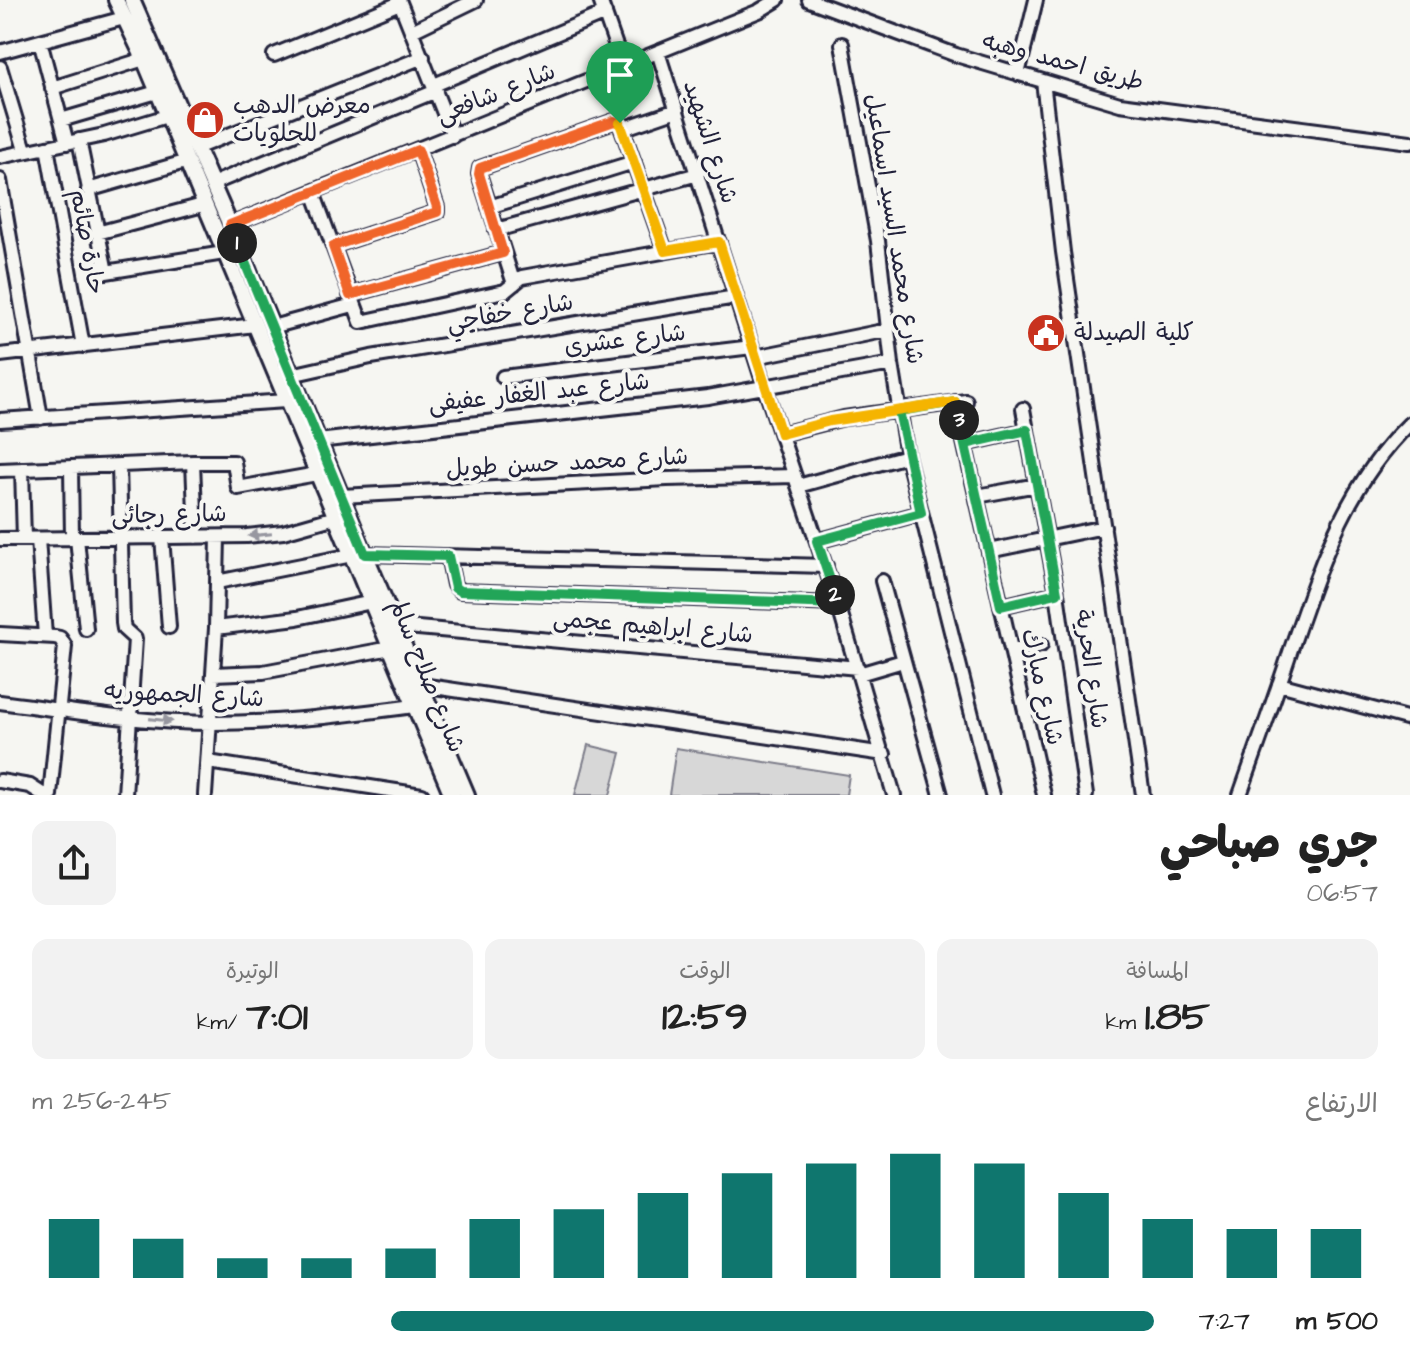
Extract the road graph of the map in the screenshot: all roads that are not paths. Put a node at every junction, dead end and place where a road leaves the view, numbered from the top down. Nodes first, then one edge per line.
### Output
1 (116, 0) edge
2 (132, 0) edge
3 (476, 0) edge
4 (777, 0) edge
5 (809, 0) edge
6 (1036, 0) edge
7 (400, 1) edge
8 (603, 6) edge
9 (124, 18) junction
10 (412, 31) junction
11 (40, 41) junction
12 (842, 44) dead end
13 (0, 52) edge
14 (658, 52) junction
15 (274, 55) dead end
16 (423, 57) junction
17 (144, 59) junction
18 (623, 66) junction
19 (0, 67) edge
20 (1018, 74) junction
21 (1043, 81) junction
22 (52, 88) junction
23 (435, 88) junction
24 (157, 92) junction
25 (677, 110) junction
26 (167, 116) junction
27 (61, 120) junction
28 (622, 129) junction
29 (453, 136) junction
30 (73, 142) junction
31 (1410, 142) edge
32 (47, 147) junction
33 (196, 148) junction
34 (25, 150) junction
35 (418, 150) junction
36 (0, 157) edge
37 (185, 162) junction
38 (634, 162) junction
39 (698, 174) junction
40 (0, 180) edge
41 (212, 184) junction
42 (88, 190) junction
43 (644, 190) junction
44 (313, 192) junction
45 (203, 205) junction
46 (489, 207) junction
47 (230, 225) junction
48 (496, 230) junction
49 (97, 233) junction
50 (719, 242) junction
51 (333, 246) junction
52 (665, 251) junction
53 (224, 253) junction
54 (503, 253) junction
55 (514, 284) junction
56 (736, 297) junction
57 (352, 300) junction
58 (255, 325) junction
59 (272, 327) junction
60 (888, 330) junction
61 (83, 346) junction
62 (30, 352) junction
63 (754, 352) junction
64 (0, 355) edge
65 (892, 364) junction
66 (291, 375) junction
67 (503, 377) dead end
68 (765, 388) junction
69 (286, 401) junction
70 (1023, 409) dead end
71 (899, 411) junction
72 (41, 418) junction
73 (0, 420) edge
74 (1410, 423) edge
75 (1027, 430) junction
76 (781, 434) junction
77 (318, 441) junction
78 (965, 444) junction
79 (907, 456) junction
80 (193, 462) junction
81 (119, 465) junction
82 (71, 467) junction
83 (22, 469) junction
84 (0, 470) edge
85 (317, 474) junction
86 (797, 481) junction
87 (1037, 485) junction
88 (341, 496) junction
89 (977, 496) junction
90 (921, 513) junction
91 (336, 517) junction
92 (1104, 527) junction
93 (162, 537) junction
94 (196, 537) junction
95 (218, 537) junction
96 (74, 538) junction
97 (121, 538) junction
98 (1047, 538) junction
99 (0, 539) edge
100 (24, 539) junction
101 (38, 539) junction
102 (817, 541) junction
103 (989, 551) junction
104 (358, 554) junction
105 (448, 556) junction
106 (826, 566) junction
107 (882, 581) dead end
108 (217, 582) junction
109 (1057, 593) junction
110 (372, 602) junction
111 (838, 604) junction
112 (1001, 606) junction
113 (396, 626) junction
114 (169, 627) dead end
115 (216, 628) junction
116 (86, 629) dead end
117 (0, 634) edge
118 (45, 636) junction
119 (1041, 645) dead end
120 (391, 648) junction
121 (1012, 651) junction
122 (903, 661) junction
123 (858, 671) junction
124 (213, 674) junction
125 (1279, 684) junction
126 (421, 685) junction
127 (0, 702) edge
128 (414, 706) junction
129 (59, 709) junction
130 (131, 716) junction
131 (1410, 719) edge
132 (210, 723) junction
133 (884, 754) junction
134 (208, 762) junction
135 (0, 781) edge
136 (465, 793) edge
137 (1040, 794) edge
138 (47, 795) edge
139 (125, 795) edge
140 (205, 795) edge
141 (422, 795) edge
142 (894, 795) edge
143 (941, 795) edge
144 (992, 795) edge
145 (1086, 795) edge
146 (1143, 795) edge
147 (1240, 795) edge

1 - 9 main road, شارع صلاح سالم
2 - 33 main road, شارع صلاح سالم
3 - 10 street
4 - 14 street, شارع شافعى
5 - 20 street, طريق احمد وهبه
6 - 20 street
7 - 10 street
7 - 15 street
8 - 18 street
8 - 23 street
9 - 11 street
9 - 17 main road, شارع صلاح سالم
10 - 16 street
11 - 13 street
11 - 22 street
12 - 60 street, شارع محمد السيد اسماعيل
14 - 18 street, شارع شافعى
14 - 25 street, شارع الشهيد
16 - 23 street
16 - 33 street
17 - 22 street
17 - 24 main road, شارع صلاح سالم
18 - 29 street, شارع شافعى
19 - 34 street
20 - 21 street, طريق احمد وهبه
21 - 31 street, طريق احمد وهبه
21 - 92 street
22 - 27 street
23 - 29 street
23 - 41 street
24 - 26 main road, شارع صلاح سالم
24 - 27 street
25 - 28 street
25 - 39 street, شارع الشهيد
26 - 30 street
26 - 37 main road, شارع صلاح سالم
27 - 30 street
28 - 38 street
28 - 46 street
29 - 35 street, شارع شافعى
30 - 32 street
30 - 42 street
32 - 34 street
32 - 61 street, حارة صائم
33 - 41 main road, شارع صلاح سالم
34 - 36 street
35 - 44 street, شارع شافعى
35 - 51 street
37 - 42 street
37 - 45 main road, شارع صلاح سالم
38 - 43 street
38 - 46 street
39 - 43 street
39 - 50 street, شارع الشهيد
40 - 62 street
41 - 47 main road, شارع صلاح سالم
42 - 49 street
43 - 48 street
43 - 52 street
44 - 47 street, شارع شافعى
44 - 51 street
45 - 49 street
45 - 53 main road, شارع صلاح سالم
46 - 48 street
47 - 59 main road, شارع صلاح سالم
48 - 54 street
49 - 53 street
50 - 52 street
50 - 56 street, شارع الشهيد
51 - 57 street
52 - 55 street
53 - 58 main road, شارع صلاح سالم
54 - 55 street
54 - 57 street
55 - 57 street
56 - 63 street, شارع الشهيد
56 - 66 street, شارع خفاجي
57 - 59 street
58 - 61 street
58 - 69 main road, شارع صلاح سالم
59 - 66 main road, شارع صلاح سالم
60 - 63 street, شارع عشرى
60 - 65 street, شارع محمد السيد اسماعيل
61 - 62 street
62 - 64 street
62 - 72 street
63 - 67 street, شارع عشرى
63 - 68 street, شارع الشهيد
65 - 68 street, شارع عبد الغفار عفيفى
65 - 71 street, شارع محمد السيد اسماعيل
66 - 77 main road, شارع صلاح سالم
68 - 76 street, شارع الشهيد
68 - 77 street, شارع عبد الغفار عفيفى
69 - 72 street
69 - 85 main road, شارع صلاح سالم
70 - 75 street, شارع الحرية
71 - 76 street
71 - 78 street, شارع مبارك
71 - 79 street, شارع محمد السيد اسماعيل
72 - 73 street
74 - 125 street
75 - 78 street
75 - 87 street, شارع الحرية
76 - 86 street, شارع الشهيد
77 - 88 main road, شارع صلاح سالم
78 - 89 street, شارع مبارك
79 - 86 street, شارع محمد حسن طويل
79 - 90 street, شارع محمد السيد اسماعيل
80 - 81 street
80 - 85 street
80 - 94 street
81 - 82 street
81 - 97 street
82 - 83 street
82 - 96 street
83 - 84 street
83 - 100 street
85 - 91 main road, شارع صلاح سالم
86 - 88 street, شارع محمد حسن طويل
86 - 102 street, شارع الشهيد
87 - 89 street
87 - 98 street, شارع الحرية
88 - 104 main road, شارع صلاح سالم
89 - 103 street, شارع مبارك
90 - 102 street
90 - 144 street, شارع محمد السيد اسماعيل
91 -> 95 street, شارع رجائى
91 - 104 main road, شارع صلاح سالم
92 - 98 street
92 - 146 street
93 - 94 street, شارع رجائى
93 - 97 street, شارع رجائى
93 - 114 street
94 - 95 street, شارع رجائى
95 - 108 street
96 - 97 street, شارع رجائى
96 - 101 street, شارع رجائى
96 - 116 street
97 - 130 street
98 - 103 street
98 - 109 street, شارع الحرية
99 - 100 street, شارع رجائى
100 - 101 street, شارع رجائى
101 - 118 street
102 - 106 street, شارع الشهيد
103 - 112 street, شارع مبارك
104 - 105 street
104 - 108 street
104 - 110 main road, شارع صلاح سالم
104 - 113 main road, شارع صلاح سالم
105 - 106 street
105 - 111 street
106 - 111 street, شارع الشهيد
107 - 122 street
108 - 115 street
109 - 112 street
109 - 145 street, شارع الحرية
110 - 115 street
110 - 120 main road, شارع صلاح سالم
111 - 123 street, شارع الشهيد
112 - 121 street, شارع مبارك
113 - 123 street, شارع ابراهيم عجمى
113 - 126 main road, شارع صلاح سالم
115 - 124 street
117 - 118 street
118 - 129 street
119 - 121 street
120 - 124 street
120 - 128 main road, شارع صلاح سالم
121 - 137 street, شارع مبارك
122 - 123 street
122 - 143 street
123 - 133 street, شارع الشهيد
124 - 132 street
125 - 131 street
125 - 147 street
126 - 133 street
126 - 136 main road, شارع صلاح سالم
127 - 129 street, شارع الجمهوريه
128 - 132 street, شارع الجمهوريه
128 - 136 main road, شارع صلاح سالم
129 - 130 street, شارع الجمهوريه
129 - 138 street
130 -> 132 street, شارع الجمهوريه
130 - 139 street
132 - 134 street
133 - 142 street, شارع الشهيد
134 - 140 street
134 - 141 street
135 - 138 street

